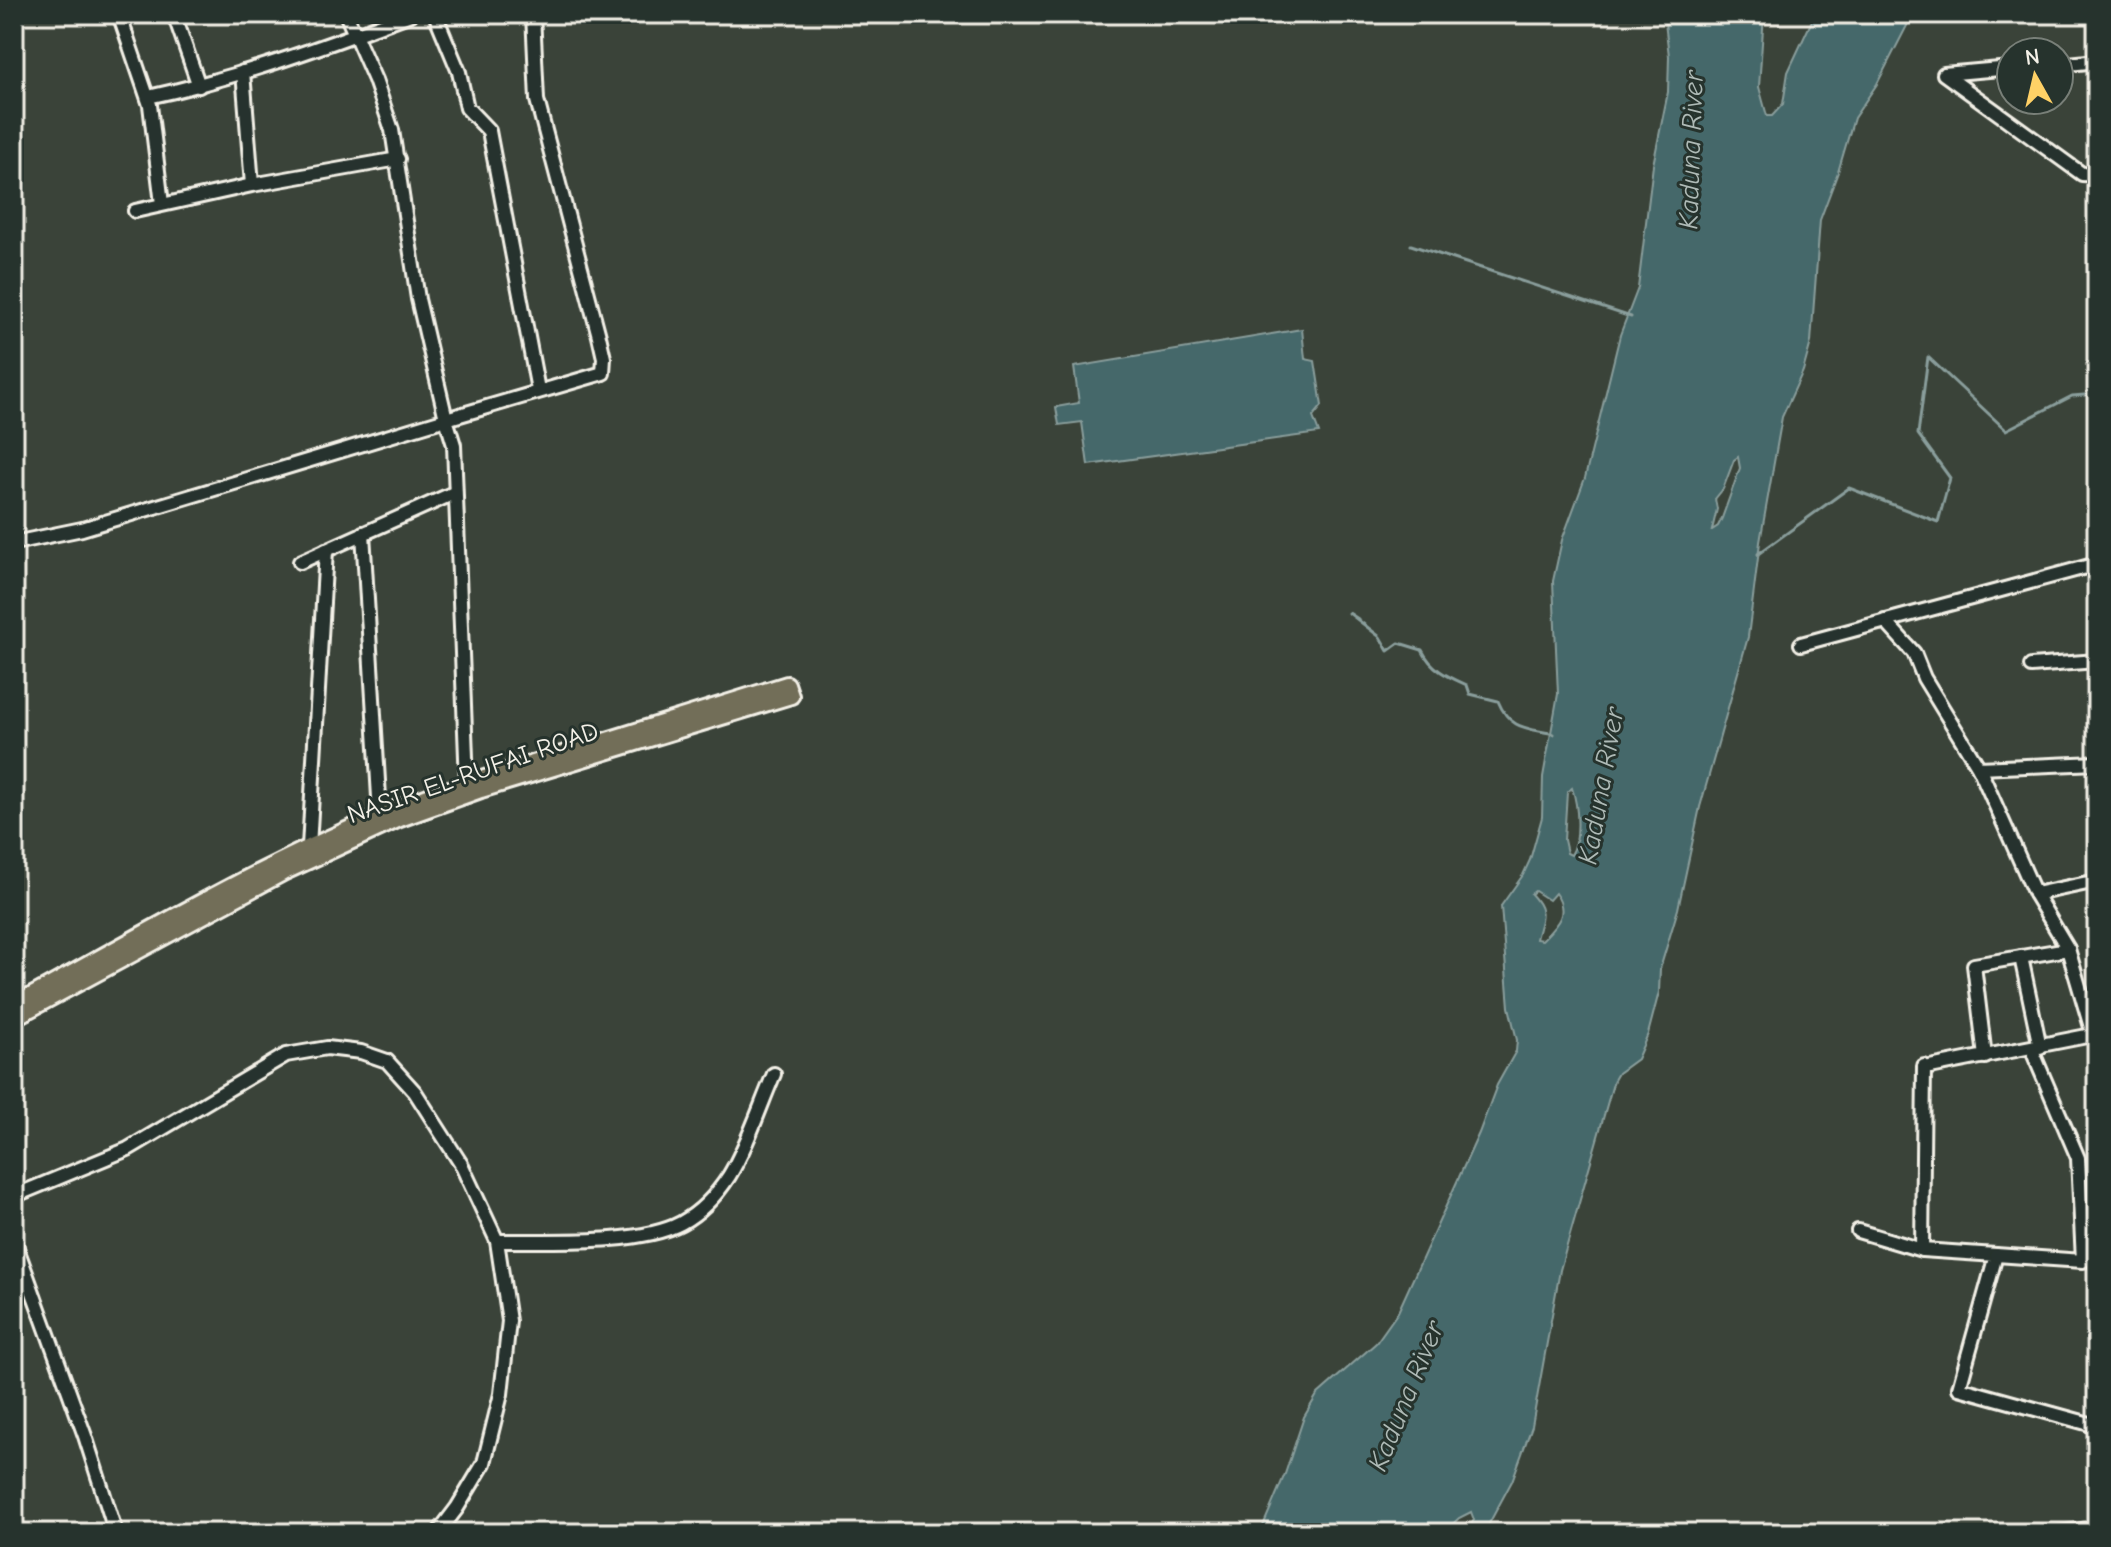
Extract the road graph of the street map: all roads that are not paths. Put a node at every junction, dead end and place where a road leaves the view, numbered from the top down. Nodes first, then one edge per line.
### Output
1 (119, 14) edge
2 (174, 14) edge
3 (346, 14) edge
4 (411, 14) edge
5 (435, 14) edge
6 (533, 14) edge
7 (356, 35) junction
8 (2097, 61) edge
9 (2075, 63) edge
10 (1995, 69) edge
11 (243, 72) junction
12 (199, 86) junction
13 (148, 97) junction
14 (1995, 111) edge
15 (2002, 116) edge
16 (398, 159) junction
17 (2097, 175) edge
18 (252, 185) junction
19 (162, 204) junction
20 (135, 211) dead end
21 (538, 390) junction
22 (446, 419) junction
23 (454, 493) junction
24 (363, 533) junction
25 (14, 543) edge
26 (326, 550) junction
27 (300, 562) dead end
28 (2097, 564) edge
29 (1885, 621) junction
30 (1801, 644) dead end
31 (2097, 661) edge
32 (2031, 666) dead end
33 (791, 696) dead end
34 (623, 741) junction
35 (2097, 763) edge
36 (1979, 768) junction
37 (467, 783) junction
38 (380, 814) junction
39 (309, 847) junction
40 (2097, 881) edge
41 (2035, 894) junction
42 (170, 927) junction
43 (2068, 949) junction
44 (2021, 957) junction
45 (14, 1005) edge
46 (14, 1018) edge
47 (2095, 1034) edge
48 (2037, 1051) junction
49 (1985, 1057) junction
50 (774, 1074) dead end
51 (14, 1196) edge
52 (1858, 1231) dead end
53 (2097, 1232) edge
54 (2082, 1235) junction
55 (14, 1240) edge
56 (497, 1241) junction
57 (1922, 1250) junction
58 (1996, 1255) junction
59 (2097, 1426) edge
60 (2097, 1528) edge
61 (116, 1533) edge
62 (438, 1533) edge
63 (2059, 1533) edge

1 - 13 street
2 - 12 street
3 - 7 street
4 - 7 street
5 - 21 street
6 - 21 street
7 - 11 street
7 - 16 street
8 - 9 street
10 - 14 street
11 - 12 street
11 - 18 street
12 - 13 street
13 - 19 street
15 - 17 street
16 - 18 street
16 - 22 street
18 - 19 street
19 - 20 street
21 - 22 street
22 - 23 street
22 - 25 street
23 - 24 street
23 - 37 street
24 - 26 street
24 - 38 street
26 - 27 street
26 - 39 street
28 - 29 street
29 - 30 street
29 - 36 street
31 - 32 street
33 - 34 main road
34 - 37 main road, NASIR EL-RUFAI ROAD
34 - 42 main road, NASIR EL-RUFAI ROAD
35 - 36 street
36 - 41 street
37 - 38 main road, NASIR EL-RUFAI ROAD
38 - 39 main road, NASIR EL-RUFAI ROAD
39 - 42 main road, NASIR EL-RUFAI ROAD
40 - 41 street
41 - 43 street
42 - 45 main road, NASIR EL-RUFAI ROAD
42 - 46 main road, NASIR EL-RUFAI ROAD
43 - 44 street
43 - 47 street
44 - 48 street
44 - 49 street
47 - 48 street
48 - 49 street
48 - 54 street
49 - 57 street
50 - 56 street
51 - 56 street
52 - 57 street
53 - 54 street
54 - 58 street
55 - 61 street
56 - 62 street
57 - 58 street
58 - 59 street
60 - 63 street

